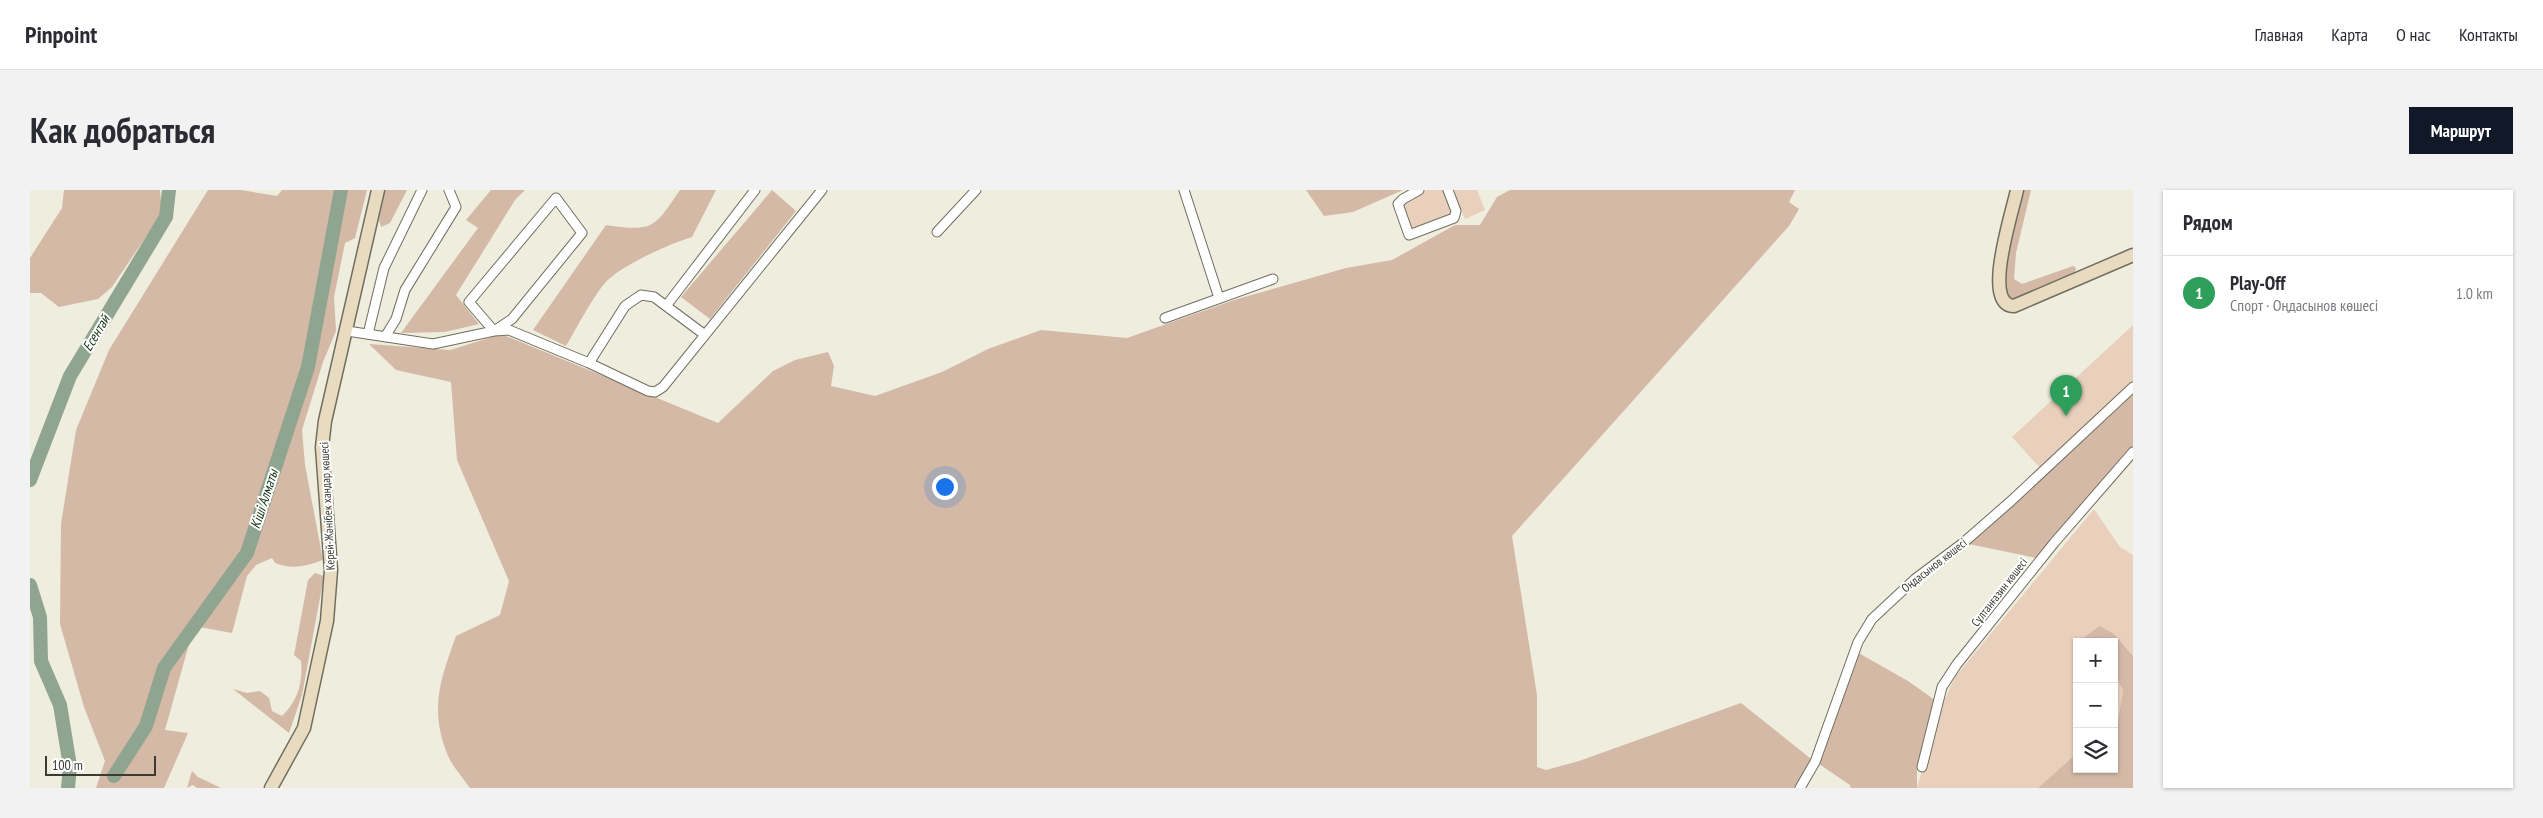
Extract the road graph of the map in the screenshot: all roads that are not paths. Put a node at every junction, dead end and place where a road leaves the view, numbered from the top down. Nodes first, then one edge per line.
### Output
1 (378, 190) edge
2 (422, 190) edge
3 (449, 190) edge
4 (755, 190) edge
5 (822, 190) edge
6 (976, 190) edge
7 (1184, 190) edge
8 (1419, 190) edge
9 (1448, 190) edge
10 (2017, 190) edge
11 (937, 232) dead end
12 (2133, 255) edge
13 (1273, 279) dead end
14 (1218, 298) junction
15 (666, 306) junction
16 (1165, 318) dead end
17 (347, 331) junction
18 (494, 331) junction
19 (368, 334) junction
20 (705, 335) junction
21 (385, 337) junction
22 (589, 362) junction
23 (2133, 387) edge
24 (2133, 452) edge
25 (1922, 767) dead end
26 (271, 788) edge
27 (1800, 788) edge

1 - 17 main road, Керей-Жәнібек хандар көшесі
2 - 19 street
3 - 21 street
4 - 15 street
5 - 20 street
6 - 11 street
7 - 14 street
8 - 9 street
10 - 12 main road
13 - 14 street
14 - 16 street
15 - 20 street
15 - 22 street
17 - 19 street
17 - 26 main road, Керей-Жәнібек хандар көшесі
18 - 18 street
18 - 21 street
18 - 22 street
19 - 21 street
20 - 22 street
23 - 27 street, Оңдасынов көшесі
24 - 25 street, Сұлтанғазин көшесі

